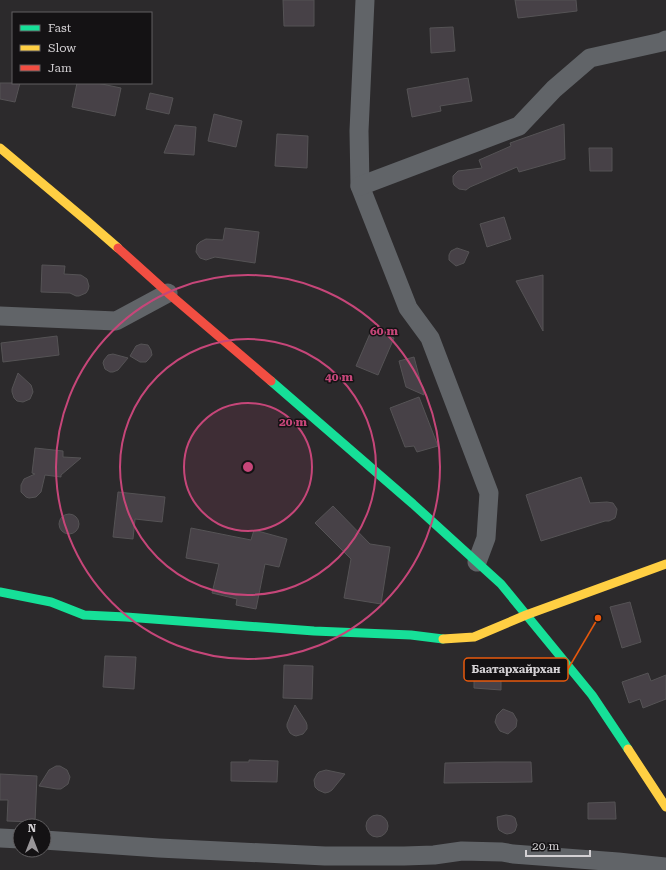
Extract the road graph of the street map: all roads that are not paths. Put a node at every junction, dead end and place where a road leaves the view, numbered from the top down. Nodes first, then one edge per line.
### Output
1 (366, 0) edge
2 (666, 40) edge
3 (0, 148) edge
4 (360, 186) junction
5 (168, 293) junction
6 (0, 316) edge
7 (477, 562) junction
8 (666, 564) edge
9 (0, 592) edge
10 (526, 615) junction
11 (660, 786) edge
12 (666, 808) edge
13 (0, 838) edge
14 (12, 839) edge
15 (52, 841) edge
16 (666, 867) edge

1 - 4 street
2 - 4 street
3 - 5 street
4 - 7 street
5 - 6 street
5 - 7 street
7 - 10 street
8 - 10 street
9 - 10 street
10 - 11 street
11 - 12 street
13 - 14 street
15 - 16 street

